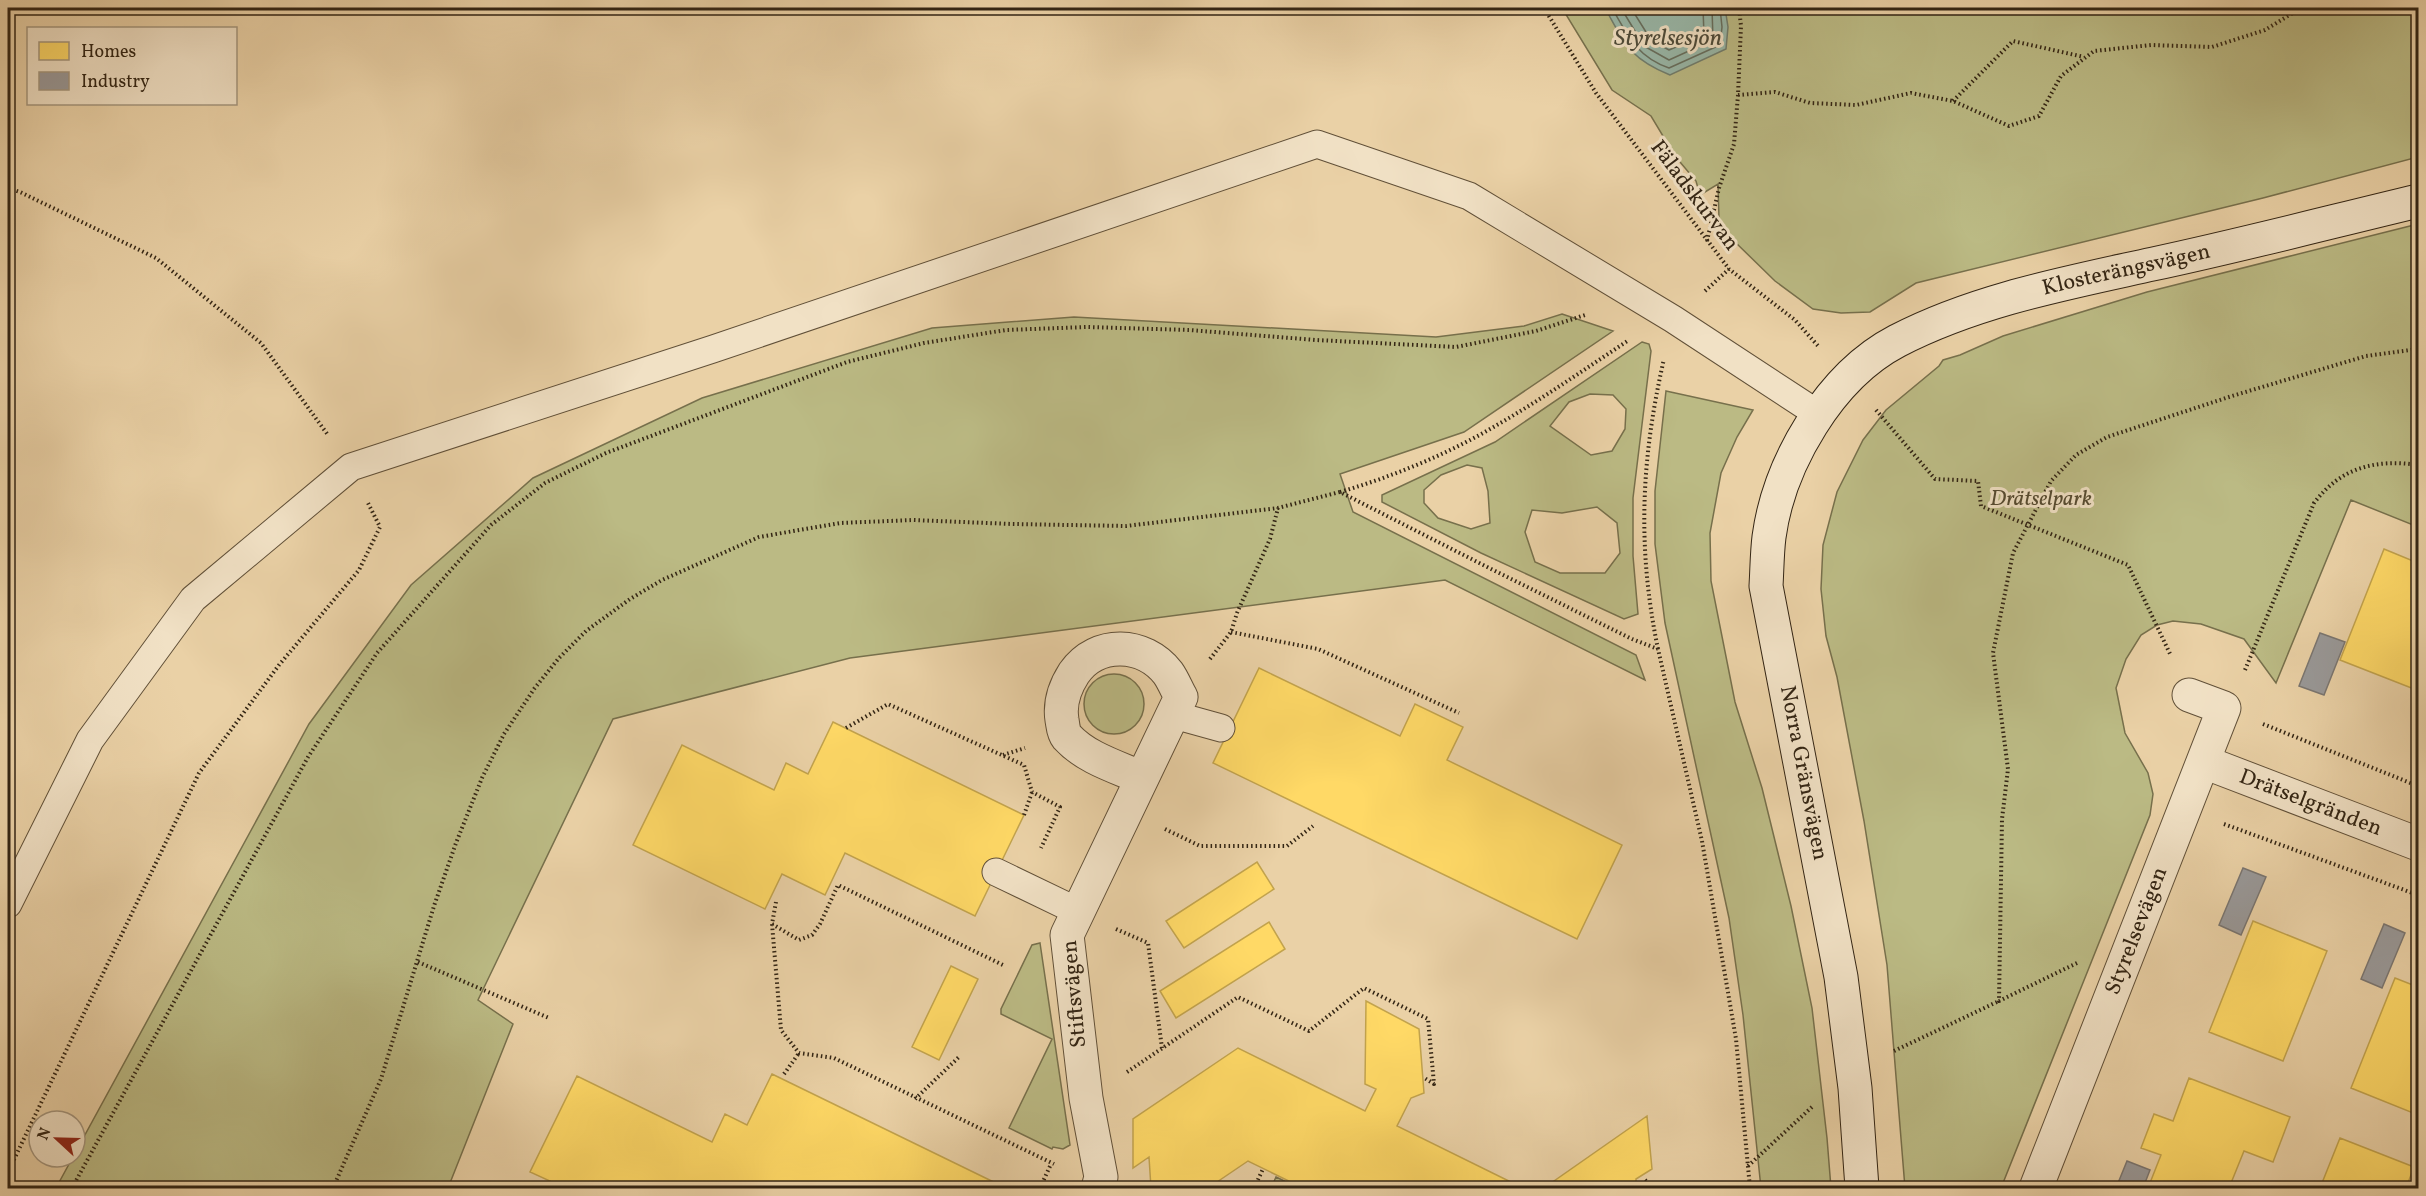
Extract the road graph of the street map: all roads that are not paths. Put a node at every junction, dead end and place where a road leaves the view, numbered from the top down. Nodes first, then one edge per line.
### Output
1 (2418, 201) edge
2 (1849, 378) joint
3 (1818, 414) junction
4 (2189, 695) road end
5 (1178, 706) junction
6 (1221, 728) dead end
7 (2204, 762) junction
8 (1142, 778) junction
9 (2418, 844) edge
10 (996, 872) dead end
11 (8, 904) edge
12 (1077, 911) junction
13 (1100, 1183) edge
14 (1862, 1188) edge
15 (2036, 1188) edge

1 - 2 street, Klosterängsvägen
2 - 3 street, Norra Gränsvägen
3 - 11 lane
3 - 14 street, Norra Gränsvägen
4 - 7 street, Styrelsevägen
5 - 6 lane
5 - 8 street, Stiftsvägen
5 - 8 street
7 - 9 street, Drätselgränden
7 - 15 street, Styrelsevägen
8 - 12 street, Stiftsvägen
10 - 12 lane
12 - 13 street, Stiftsvägen

